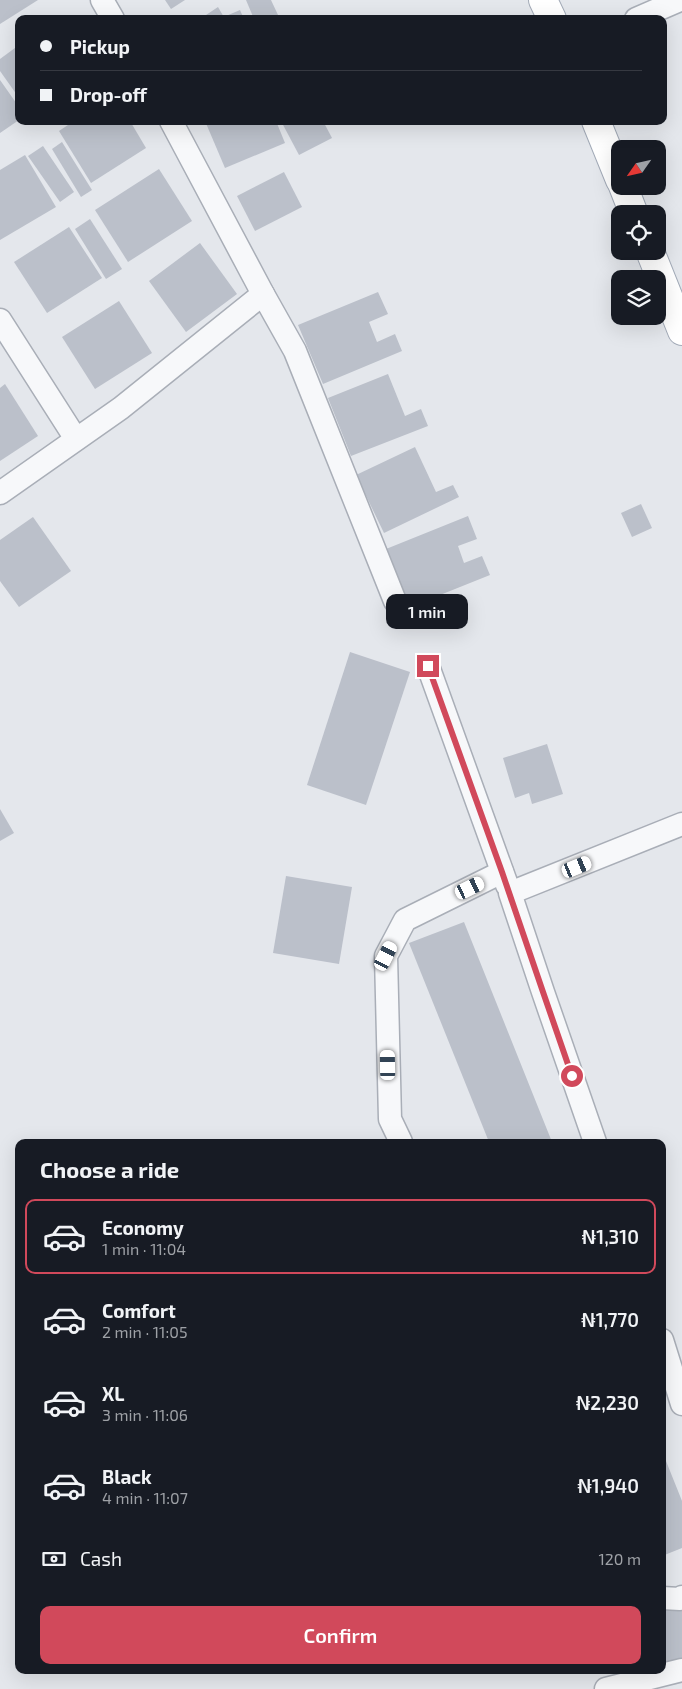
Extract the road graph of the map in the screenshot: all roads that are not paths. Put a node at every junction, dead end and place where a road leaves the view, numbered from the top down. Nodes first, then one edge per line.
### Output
1 (102, 0) edge
2 (543, 0) edge
3 (680, 0) edge
4 (111, 15) edge
5 (550, 15) edge
6 (645, 15) edge
7 (174, 125) edge
8 (598, 125) edge
9 (611, 158) edge
10 (654, 260) edge
11 (263, 294) junction
12 (0, 320) edge
13 (682, 331) edge
14 (76, 439) junction
15 (0, 493) edge
16 (395, 601) dead end
17 (428, 666) dead end
18 (682, 824) edge
19 (502, 872) junction
20 (510, 893) junction
21 (400, 1139) edge
22 (595, 1139) edge
23 (666, 1353) edge
24 (682, 1404) edge
25 (682, 1597) edge
26 (666, 1598) edge
27 (682, 1670) edge
28 (606, 1689) edge

1 - 4 street
2 - 5 main road
3 - 6 street
7 - 11 street
8 - 9 main road
10 - 13 main road
11 - 14 street
11 - 16 street
12 - 14 street
14 - 15 street
17 - 19 street
18 - 20 street
19 - 20 street
19 - 21 street
20 - 22 street
23 - 24 street
25 - 26 street
27 - 28 street

